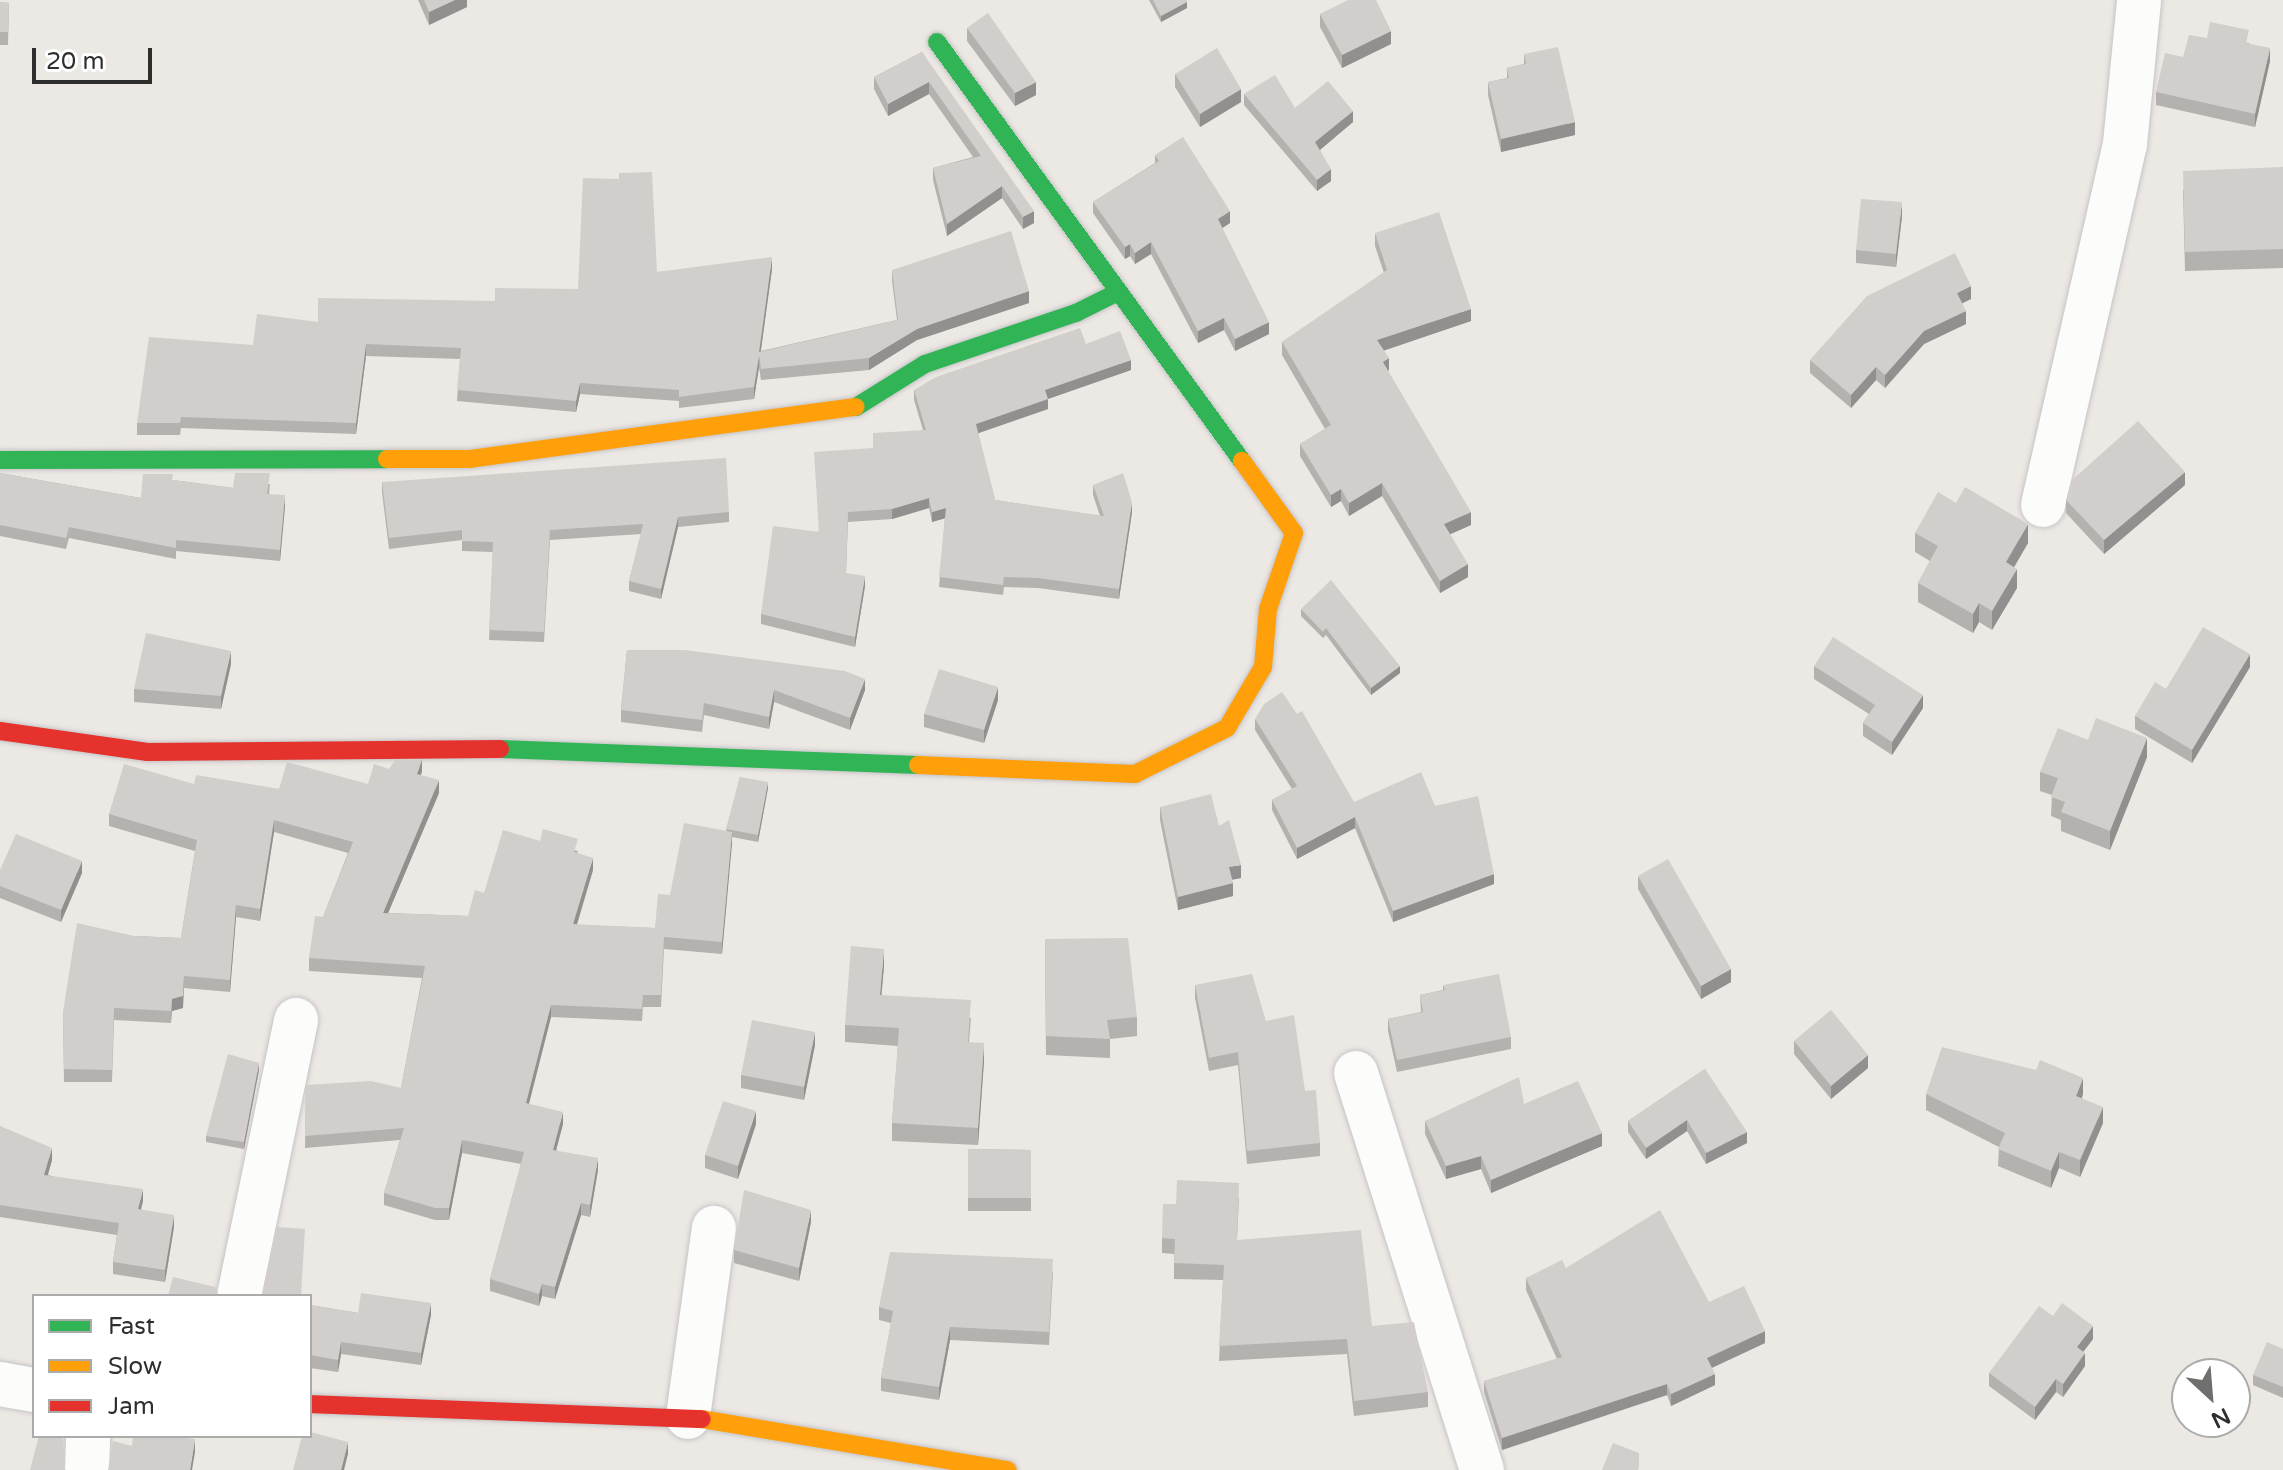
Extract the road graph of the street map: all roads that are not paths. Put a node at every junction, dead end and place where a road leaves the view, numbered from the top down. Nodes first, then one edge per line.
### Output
1 (2139, 0) edge
2 (937, 42) dead end
3 (1118, 292) junction
4 (0, 460) edge
5 (2043, 505) dead end
6 (0, 731) edge
7 (296, 1020) dead end
8 (1356, 1073) dead end
9 (714, 1228) dead end
10 (239, 1294) edge
11 (0, 1384) edge
12 (32, 1390) edge
13 (312, 1404) edge
14 (688, 1417) junction
15 (88, 1438) edge
16 (87, 1470) edge
17 (1008, 1470) edge
18 (1482, 1470) edge

1 - 5 street
2 - 3 street
3 - 4 street
3 - 6 street
7 - 10 street
8 - 18 street
9 - 14 street
11 - 12 street
13 - 14 street
14 - 17 street
15 - 16 street

